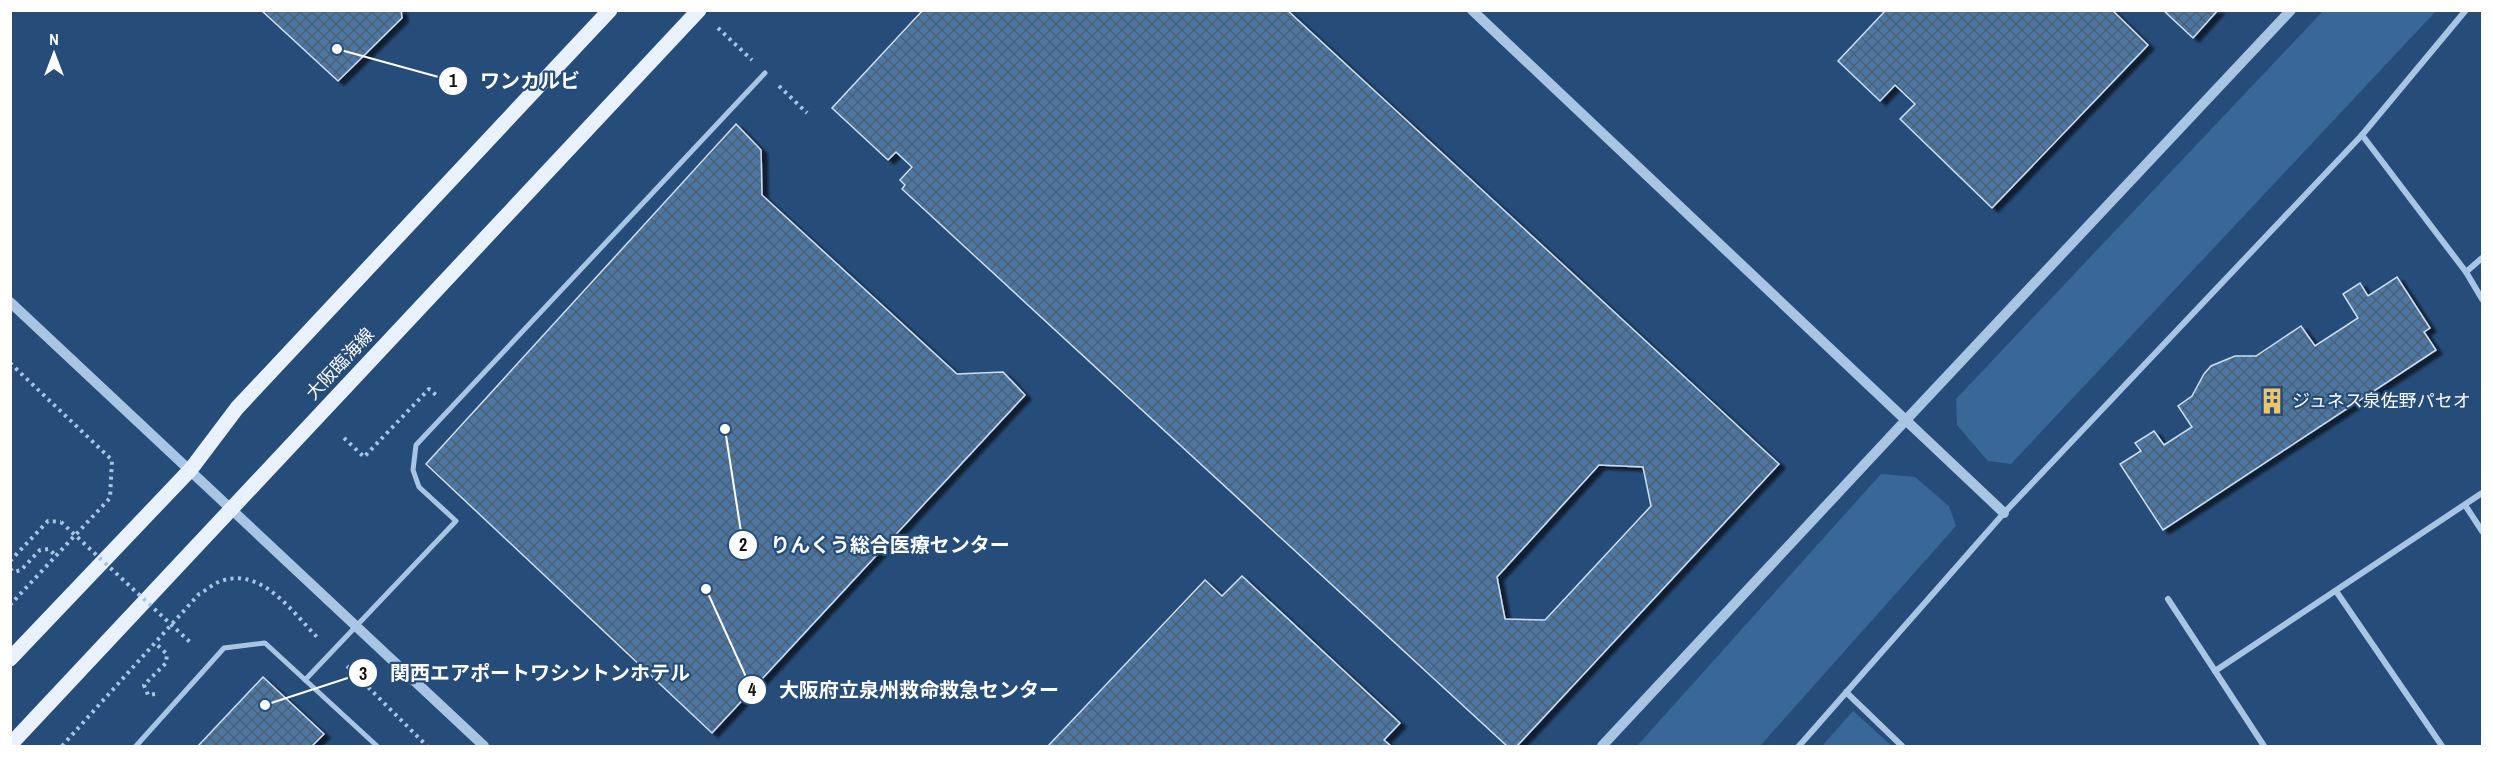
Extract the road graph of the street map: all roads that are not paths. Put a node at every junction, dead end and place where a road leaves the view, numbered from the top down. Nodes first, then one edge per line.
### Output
1 (610, 10) edge
2 (699, 10) edge
3 (1472, 10) edge
4 (2291, 10) edge
5 (2466, 10) edge
6 (765, 73) dead end
7 (2362, 135) junction
8 (2482, 258) edge
9 (2466, 272) junction
10 (2482, 299) edge
11 (10, 302) edge
12 (1905, 421) junction
13 (191, 469) junction
14 (2482, 493) edge
15 (2465, 505) junction
16 (232, 509) junction
17 (2004, 513) junction
18 (2482, 531) edge
19 (2336, 591) junction
20 (2168, 599) dead end
21 (10, 659) edge
22 (2215, 671) junction
23 (304, 680) junction
24 (1846, 693) junction
25 (10, 745) edge
26 (136, 747) edge
27 (377, 747) edge
28 (484, 747) edge
29 (1602, 747) edge
30 (1799, 747) edge
31 (1902, 747) edge
32 (2264, 747) edge
33 (2442, 747) edge

1 - 13 main road
2 - 16 main road, 大阪臨海線
3 - 12 street
4 - 12 street
5 - 7 street
6 - 23 street, bridge
7 - 9 street
7 - 17 street
8 - 9 street
9 - 10 street
11 - 13 street
12 - 17 street
12 - 29 street
13 - 16 street
13 - 21 main road
14 - 15 street
15 - 18 street
15 - 19 street
16 - 25 main road, 大阪臨海線
16 - 28 street
17 - 24 street
19 - 22 street
19 - 33 street
20 - 22 street
22 - 32 street
23 - 26 street
23 - 27 street
24 - 30 street
24 - 31 street

